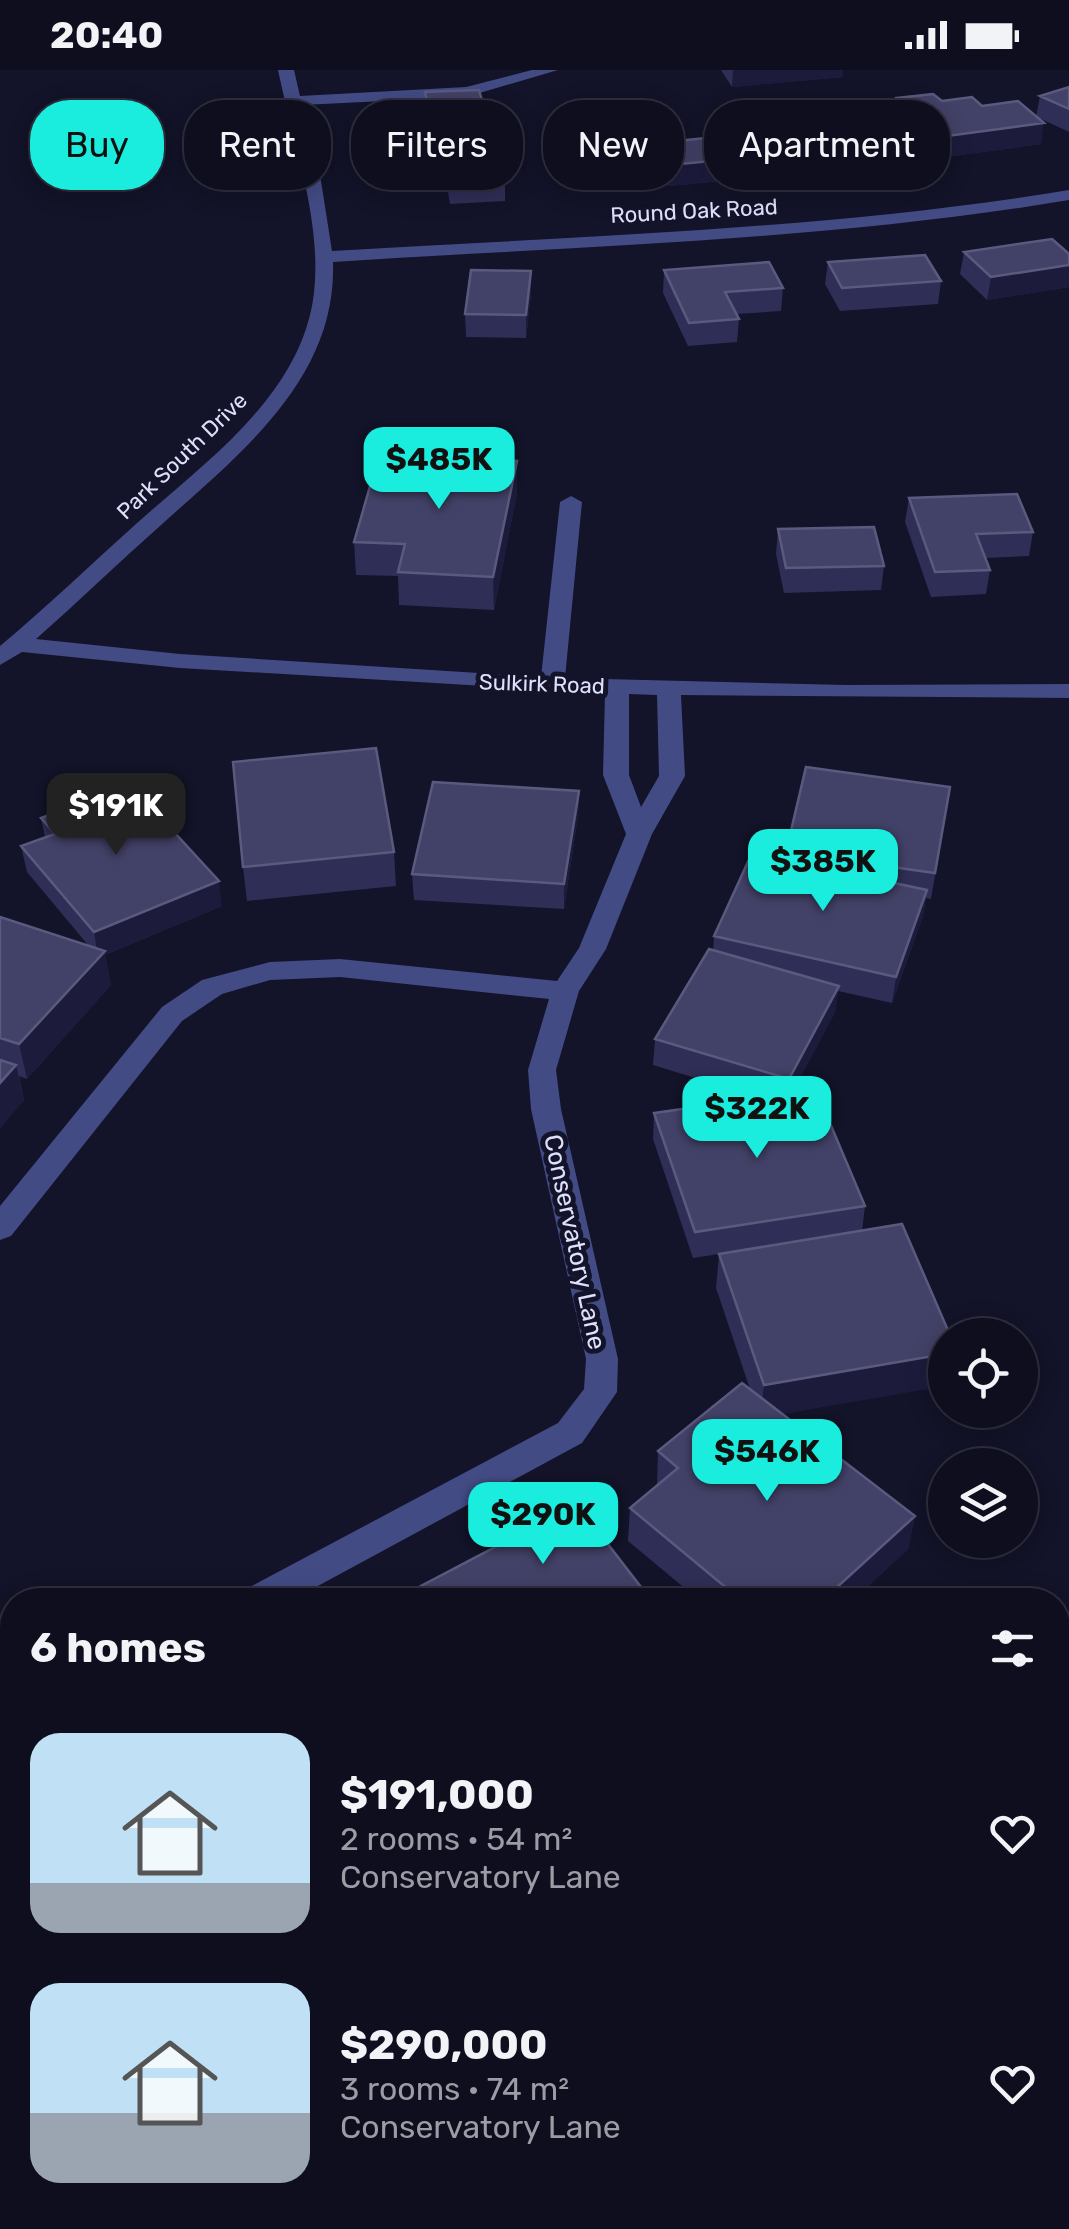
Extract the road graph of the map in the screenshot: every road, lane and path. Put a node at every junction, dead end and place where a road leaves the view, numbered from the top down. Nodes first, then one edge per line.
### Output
1 (286, 70) edge
2 (550, 70) edge
3 (292, 100) edge
4 (327, 100) edge
5 (312, 190) edge
6 (1069, 195) edge
7 (321, 256) junction
8 (572, 502) dead end
9 (8, 652) edge
10 (552, 685) junction
11 (617, 686) junction
12 (669, 688) junction
13 (1069, 691) edge
14 (639, 834) junction
15 (566, 992) junction
16 (0, 1228) edge
17 (281, 1588) edge

1 - 3 street, Park South Drive
2 - 4 street
5 - 7 street, Park South Drive
6 - 7 street, Round Oak Road
7 - 9 street, Park South Drive
8 - 10 street
9 - 10 street, Sulkirk Road
10 - 11 street, Sulkirk Road
11 - 12 street, Sulkirk Road
11 - 14 street
12 - 13 street, Sulkirk Road
12 - 14 street, Conservatory Lane
14 - 15 street, Conservatory Lane
15 - 16 street
15 - 17 street, Conservatory Lane

